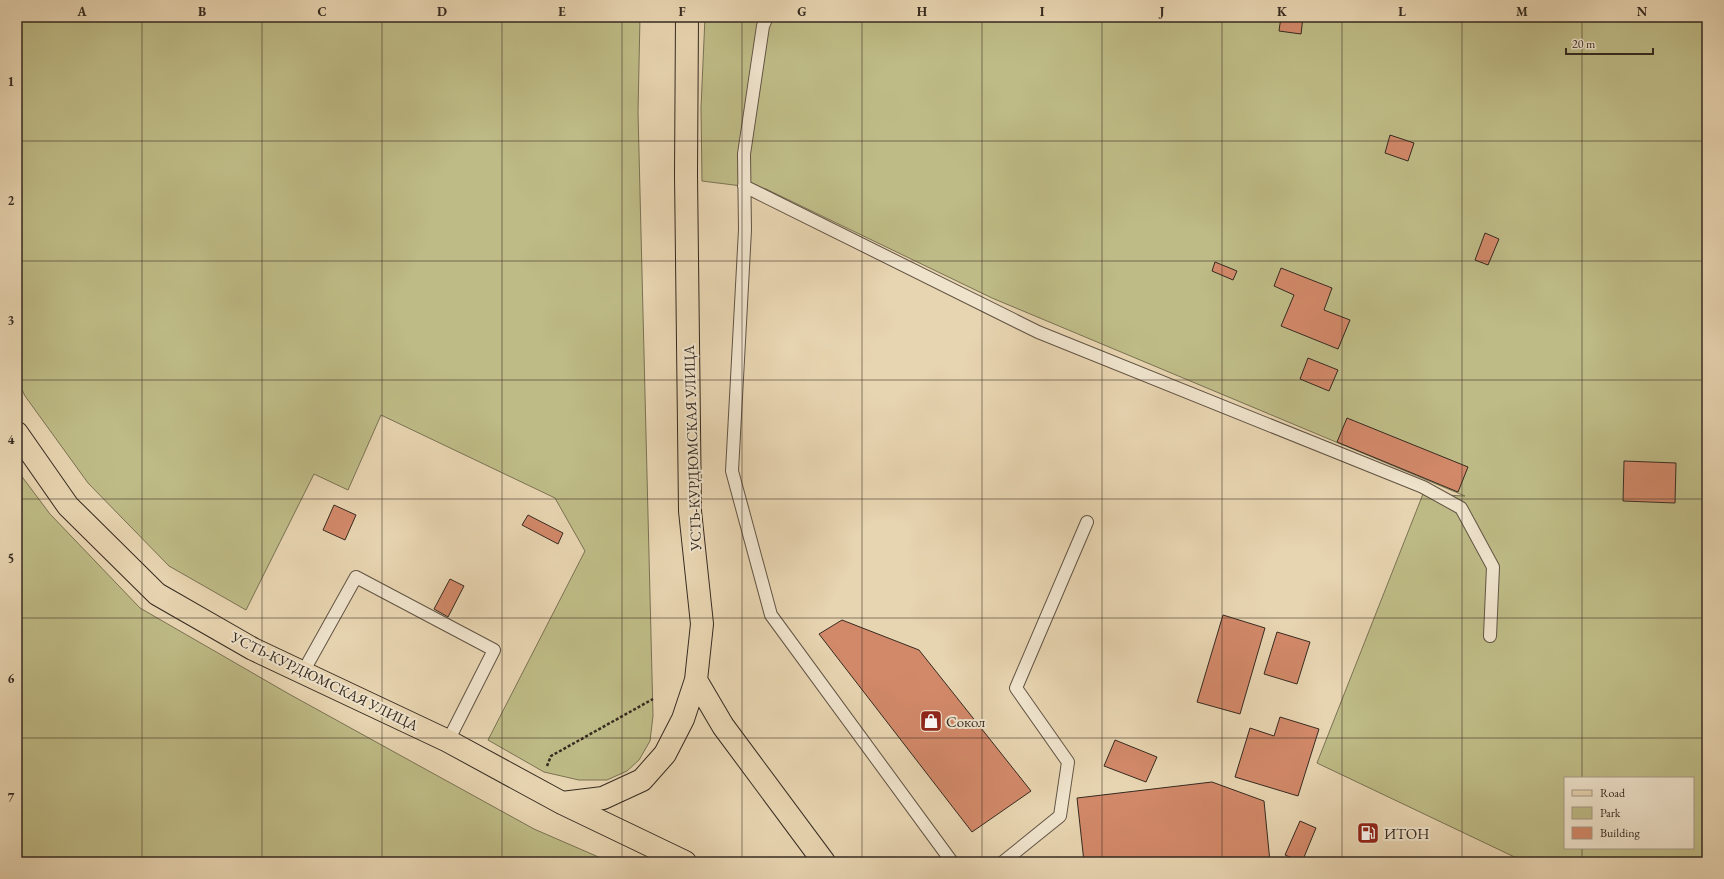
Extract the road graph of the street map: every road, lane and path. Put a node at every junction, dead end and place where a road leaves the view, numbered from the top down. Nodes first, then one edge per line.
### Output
1 (687, 17) edge
2 (767, 17) edge
3 (744, 186) junction
4 (17, 433) edge
5 (1087, 522) dead end
6 (1490, 636) dead end
7 (303, 672) junction
8 (696, 680) junction
9 (653, 699) dead end
10 (448, 741) junction
11 (544, 772) dead end
12 (562, 803) junction
13 (685, 862) edge
14 (824, 862) edge
15 (952, 862) edge
16 (1003, 862) edge

1 - 8 main road, УСТЬ-КУРДЮМСКАЯ УЛИЦА
2 - 3 lane
3 - 6 lane
3 - 15 lane
4 - 7 main road, УСТЬ-КУРДЮМСКАЯ УЛИЦА
5 - 16 lane
7 - 10 main road, УСТЬ-КУРДЮМСКАЯ УЛИЦА
7 - 10 lane
8 - 12 main road, УСТЬ-КУРДЮМСКАЯ УЛИЦА
8 - 14 main road
9 - 11 path
10 - 12 main road, УСТЬ-КУРДЮМСКАЯ УЛИЦА
12 - 13 main road, УСТЬ-КУРДЮМСКАЯ УЛИЦА

